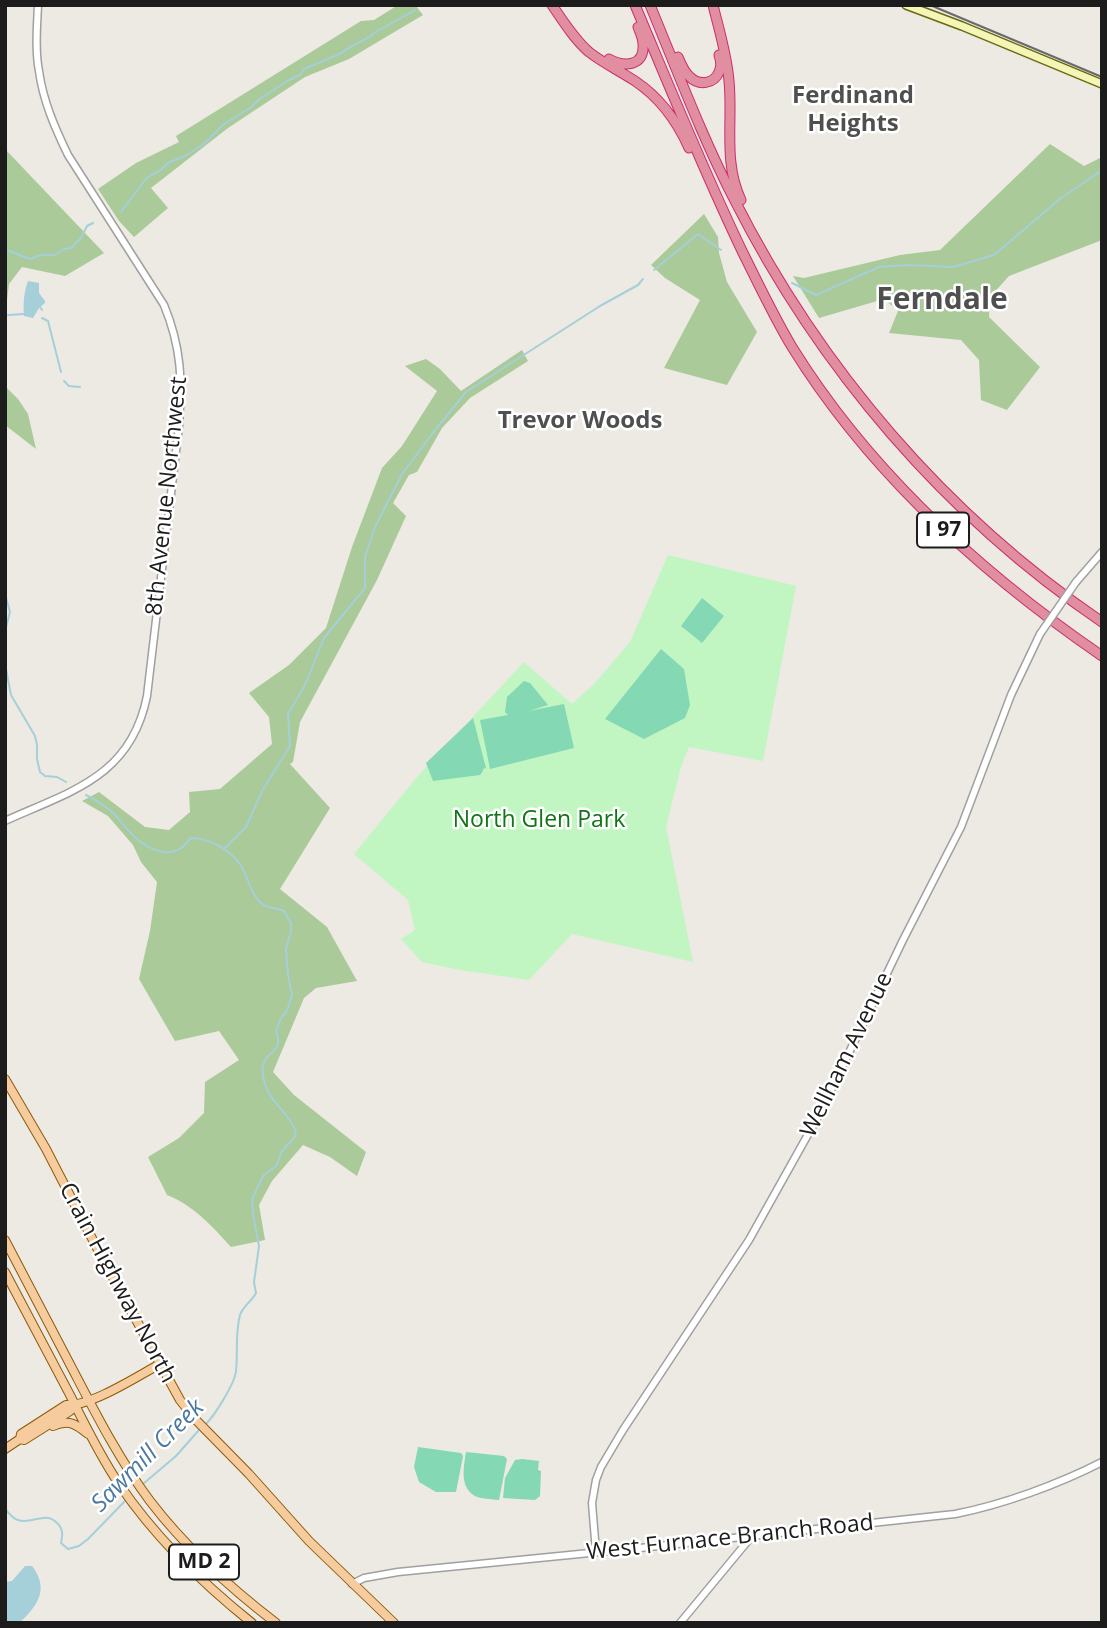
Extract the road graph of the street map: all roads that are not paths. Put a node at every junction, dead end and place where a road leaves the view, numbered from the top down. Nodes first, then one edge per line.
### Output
1 (38, 5) edge
2 (633, 5) edge
3 (906, 5) edge
4 (557, 6) edge
5 (650, 6) edge
6 (712, 7) edge
7 (1102, 84) edge
8 (718, 200) junction
9 (760, 248) junction
10 (1102, 552) edge
11 (1102, 622) edge
12 (1102, 656) edge
13 (5, 821) edge
14 (5, 1079) edge
15 (5, 1240) edge
16 (5, 1272) edge
17 (160, 1364) junction
18 (89, 1402) junction
19 (75, 1406) junction
20 (34, 1434) junction
21 (91, 1436) junction
22 (20, 1439) junction
23 (5, 1449) edge
24 (1102, 1462) edge
25 (752, 1536) junction
26 (596, 1552) junction
27 (352, 1584) junction
28 (252, 1623) edge
29 (276, 1623) edge
30 (394, 1623) edge
31 (680, 1623) edge

1 - 13 street, 8th Avenue Northwest
2 - 4 highway
2 - 8 highway, I 97
3 - 7 main road
4 - 8 highway
5 - 6 highway
5 - 9 highway, I 97
6 - 9 highway
8 - 12 highway, I 97
9 - 11 highway, I 97
10 - 26 street, Wellham Avenue, bridge
14 - 17 main road, Crain Highway North
15 - 18 main road, MD 2
16 - 19 main road, MD 2
17 - 18 main road
17 - 27 main road, Crain Highway North
18 - 19 main road
18 - 29 main road, MD 2
19 - 20 main road
19 - 21 main road, MD 2
19 - 22 main road
20 - 21 main road
20 - 22 main road
21 - 28 main road, MD 2
22 - 23 main road
24 - 25 street, West Furnace Branch Road
25 - 26 street, West Furnace Branch Road
25 - 31 street
26 - 27 street, West Furnace Branch Road
27 - 30 main road, Crain Highway North

